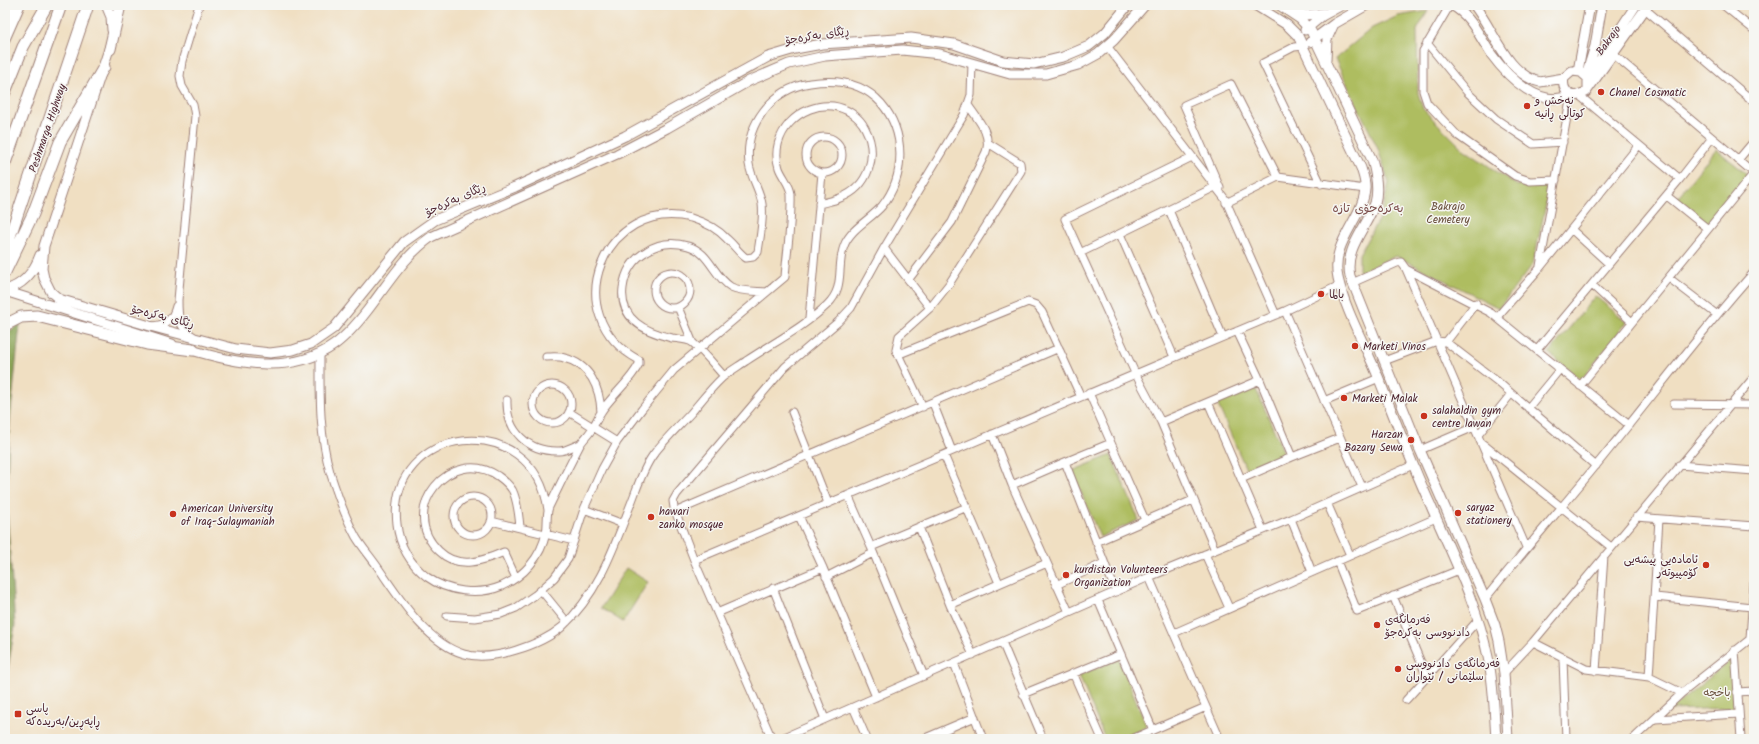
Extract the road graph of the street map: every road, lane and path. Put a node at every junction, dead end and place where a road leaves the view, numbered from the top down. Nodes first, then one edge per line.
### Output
1 (10, 5) edge
2 (20, 5) edge
3 (47, 5) edge
4 (61, 5) edge
5 (88, 5) edge
6 (106, 5) edge
7 (120, 5) edge
8 (199, 5) edge
9 (1128, 5) edge
10 (1145, 5) edge
11 (1255, 5) edge
12 (1279, 5) edge
13 (1342, 5) edge
14 (1367, 5) edge
15 (1450, 5) edge
16 (1474, 5) edge
17 (1590, 5) edge
18 (1602, 5) edge
19 (1636, 5) edge
20 (1723, 5) edge
21 (1647, 7) edge
22 (1327, 12) junction
23 (1292, 13) junction
24 (1754, 20) edge
25 (1334, 24) junction
26 (1308, 26) junction
27 (9, 27) junction
28 (1752, 28) edge
29 (1298, 36) junction
30 (1314, 38) junction
31 (5, 39) edge
32 (1428, 43) junction
33 (1107, 46) junction
34 (1304, 46) junction
35 (1294, 47) junction
36 (110, 49) junction
37 (1613, 54) junction
38 (1046, 62) junction
39 (972, 63) junction
40 (1326, 66) junction
41 (104, 67) junction
42 (1315, 72) junction
43 (1046, 74) junction
44 (1584, 75) junction
45 (1564, 78) junction
46 (1588, 89) junction
47 (1754, 90) edge
48 (5, 92) edge
49 (1576, 96) junction
50 (1751, 100) edge
51 (968, 105) junction
52 (1712, 138) junction
53 (1754, 141) edge
54 (1563, 142) junction
55 (988, 143) junction
56 (1639, 145) junction
57 (1192, 157) junction
58 (1738, 160) junction
59 (5, 163) edge
60 (822, 172) junction
61 (1754, 173) edge
62 (1278, 177) junction
63 (1680, 179) junction
64 (1556, 180) junction
65 (1321, 184) junction
66 (1215, 187) junction
67 (1365, 189) junction
68 (1667, 196) junction
69 (1225, 201) junction
70 (819, 204) junction
71 (1169, 210) junction
72 (1571, 229) junction
73 (1708, 229) junction
74 (1120, 234) junction
75 (44, 246) junction
76 (884, 248) junction
77 (5, 251) edge
78 (1080, 253) junction
79 (1609, 264) junction
80 (1406, 269) junction
81 (1539, 269) junction
82 (5, 272) edge
83 (1754, 272) edge
84 (1669, 278) junction
85 (909, 279) junction
86 (1352, 283) junction
87 (1340, 285) junction
88 (1592, 285) junction
89 (5, 291) edge
90 (767, 292) junction
91 (178, 300) junction
92 (1476, 303) junction
93 (678, 307) junction
94 (930, 308) junction
95 (1285, 311) junction
96 (1716, 314) junction
97 (1276, 315) junction
98 (1497, 317) junction
99 (809, 319) junction
100 (1632, 322) junction
101 (5, 325) edge
102 (150, 326) junction
103 (1237, 331) junction
104 (194, 336) junction
105 (1223, 337) junction
106 (318, 340) junction
107 (692, 341) junction
108 (1437, 341) junction
109 (1446, 342) junction
110 (1059, 348) junction
111 (699, 349) junction
112 (193, 350) junction
113 (896, 350) junction
114 (1537, 350) junction
115 (320, 354) junction
116 (546, 357) dead end
117 (1174, 357) junction
118 (1384, 361) junction
119 (1560, 369) junction
120 (1135, 373) junction
121 (724, 376) junction
122 (1754, 377) edge
123 (1379, 378) junction
124 (1260, 380) junction
125 (1580, 386) junction
126 (1089, 393) junction
127 (1511, 394) junction
128 (1080, 397) junction
129 (507, 400) dead end
130 (1324, 401) junction
131 (1208, 402) junction
132 (932, 403) junction
133 (1674, 404) dead end
134 (1731, 404) junction
135 (1754, 405) edge
136 (923, 407) junction
137 (1528, 408) junction
138 (568, 412) junction
139 (601, 412) junction
140 (792, 412) dead end
141 (1161, 422) junction
142 (1629, 425) junction
143 (1474, 427) junction
144 (593, 428) junction
145 (992, 434) junction
146 (1478, 435) junction
147 (1340, 438) junction
148 (617, 442) junction
149 (1111, 443) junction
150 (1481, 443) junction
151 (580, 444) junction
152 (1420, 450) junction
153 (952, 451) junction
154 (807, 455) junction
155 (944, 455) junction
156 (1292, 457) junction
157 (1065, 462) junction
158 (1413, 465) junction
159 (1679, 465) junction
160 (1596, 466) junction
161 (1754, 471) edge
162 (1242, 479) junction
163 (1012, 485) junction
164 (1362, 487) junction
165 (848, 495) junction
166 (1193, 500) junction
167 (828, 503) junction
168 (1327, 503) junction
169 (967, 507) junction
170 (1562, 507) junction
171 (584, 509) junction
172 (548, 510) junction
173 (675, 512) junction
174 (798, 516) junction
175 (1636, 517) junction
176 (1436, 518) junction
177 (1291, 519) junction
178 (1659, 519) junction
179 (1145, 520) junction
180 (491, 521) junction
181 (623, 524) junction
182 (1754, 526) edge
183 (520, 527) junction
184 (919, 527) junction
185 (1263, 530) junction
186 (546, 533) junction
187 (574, 541) junction
188 (1096, 542) junction
189 (1526, 547) junction
190 (1611, 547) junction
191 (872, 550) junction
192 (1215, 550) junction
193 (1205, 554) junction
194 (1350, 555) junction
195 (1604, 556) junction
196 (694, 560) junction
197 (1468, 560) junction
198 (1337, 561) junction
199 (1047, 563) junction
200 (1104, 563) junction
201 (1458, 567) junction
202 (823, 568) junction
203 (1312, 572) junction
204 (826, 577) junction
205 (1149, 577) junction
206 (516, 578) junction
207 (1478, 581) junction
208 (999, 583) junction
209 (1754, 584) edge
210 (1056, 585) junction
211 (1466, 586) junction
212 (773, 588) junction
213 (541, 590) junction
214 (1116, 592) junction
215 (1394, 596) junction
216 (1655, 597) junction
217 (1485, 599) junction
218 (1098, 600) junction
219 (950, 604) junction
220 (1752, 607) junction
221 (1229, 608) junction
222 (1069, 612) junction
223 (717, 613) junction
224 (447, 616) dead end
225 (1478, 620) junction
226 (567, 622) junction
227 (1174, 632) junction
228 (1753, 638) edge
229 (1002, 642) junction
230 (1533, 642) junction
231 (1735, 650) junction
232 (1121, 654) junction
233 (972, 655) junction
234 (1563, 659) junction
235 (954, 663) junction
236 (1596, 672) junction
237 (1072, 673) junction
238 (1504, 673) junction
239 (924, 676) junction
240 (1427, 677) junction
241 (1649, 677) junction
242 (1754, 691) edge
243 (1737, 692) junction
244 (1682, 693) junction
245 (1023, 694) junction
246 (876, 697) junction
247 (1406, 700) dead end
248 (853, 707) junction
249 (1206, 707) junction
250 (1739, 714) junction
251 (975, 717) junction
252 (825, 719) junction
253 (1655, 719) junction
254 (1153, 730) junction
255 (925, 738) edge
256 (772, 739) edge
257 (780, 739) edge
258 (868, 739) edge
259 (983, 739) edge
260 (1043, 739) edge
261 (1102, 739) edge
262 (1132, 739) edge
263 (1220, 739) edge
264 (1496, 739) edge
265 (1508, 739) edge
266 (1566, 739) edge
267 (1633, 739) edge
268 (1742, 739) edge

1 - 27 main road
2 - 27 main road
3 - 48 highway
4 - 59 highway
5 - 77 highway, Peshmarga Highway
6 - 36 main road, ڕێگای بەکرەجۆ
7 - 36 highway
8 - 91 street
9 - 38 main road, ڕێگای بەکرەجۆ
10 - 33 main road, ڕێگای بەکرەجۆ
11 - 29 main road
12 - 23 main road
13 - 22 main road
14 - 25 main road
15 - 32 street
15 - 49 main road
16 - 45 main road
17 - 44 main road
18 - 44 main road
19 - 44 main road
20 - 28 street
21 - 37 main road, Bakrajo
21 - 50 street
22 - 23 main road
22 - 26 main road
23 - 26 main road
24 - 28 street
25 - 30 main road
25 - 40 main road
26 - 29 main road
26 - 30 main road
27 - 31 main road
29 - 34 main road
29 - 35 street
30 - 34 main road
30 - 40 main road
32 - 54 street
32 - 64 street
33 - 43 main road, ڕێگای بەکرەجۆ
33 - 57 street
34 - 35 street
34 - 42 main road
35 - 65 street
36 - 41 main road, ڕێگای بەکرەجۆ
37 - 46 main road, Bakrajo
37 - 52 street
38 - 43 main road
38 - 106 main road, ڕێگای بەکرەجۆ
39 - 43 main road, ڕێگای بەکرەجۆ
39 - 51 street
39 - 115 main road, ڕێگای بەکرەجۆ
40 - 42 main road
40 - 86 main road
41 - 75 main road, ڕێگای بەکرەجۆ
41 - 82 highway
42 - 67 main road
44 - 45 main road
44 - 46 main road
45 - 49 main road
46 - 49 main road
47 - 50 street
49 - 54 street
49 - 56 street
51 - 55 street
51 - 76 street
52 - 58 street
52 - 63 street
53 - 58 street
54 - 64 street
55 - 85 street
55 - 94 street
56 - 63 street
56 - 72 street
57 - 66 street
57 - 78 street
58 - 61 street
60 - 60 street
60 - 70 street
61 - 73 street
62 - 65 street
62 - 69 street
62 - 69 street
63 - 68 street
64 - 81 street
65 - 67 street
66 - 69 street
66 - 71 street
67 - 87 main road
68 - 73 street
68 - 79 street
69 - 97 street
70 - 90 street
70 - 99 street
71 - 74 street
71 - 105 street
72 - 79 street
72 - 81 street
73 - 84 street
74 - 78 street
74 - 117 street
75 - 89 main road
75 - 102 main road, ڕێگای بەکرەجۆ
76 - 85 street
76 - 173 street
78 - 120 street
79 - 88 street
80 - 86 street
80 - 92 street
80 - 108 street
81 - 98 street
83 - 96 street
84 - 96 street
84 - 100 street
85 - 94 street
86 - 118 main road
87 - 95 street
87 - 123 main road
88 - 100 street
88 - 114 street
89 - 112 main road, ڕێگای بەکرەجۆ
90 - 107 street
90 - 111 street
91 - 102 street
91 - 104 street
92 - 98 street
92 - 109 street
93 - 93 street
93 - 107 street
94 - 113 street
95 - 97 street
95 - 130 street
96 - 142 street
97 - 103 street
98 - 114 street
99 - 121 street
99 - 139 street
100 - 125 street
101 - 112 highway
102 - 104 main road, ڕێگای بەکرەجۆ
103 - 105 street
103 - 124 street
104 - 106 main road, ڕێگای بەکرەجۆ
105 - 117 street
106 - 115 main road
107 - 111 street
108 - 109 street
108 - 118 street
108 - 143 street
109 - 127 street
110 - 113 street
110 - 128 street
110 - 132 street
111 - 121 street
111 - 148 street
112 - 115 main road, ڕێگای بەکرەجۆ
113 - 136 street
114 - 119 street
115 - 226 street
116 - 139 street
117 - 120 street
118 - 152 main road
119 - 125 street
119 - 137 street
120 - 126 street
120 - 141 street
121 - 181 street
122 - 134 street
123 - 130 street
123 - 158 main road
124 - 131 street
124 - 156 street
125 - 142 street
126 - 128 street
126 - 149 street
127 - 137 street
127 - 146 street
128 - 145 street
129 - 151 street
130 - 147 street
131 - 141 street
131 - 162 street
132 - 136 street
132 - 153 street
133 - 134 street
134 - 135 street
134 - 159 street
136 - 154 street
137 - 160 street
138 - 138 street
138 - 144 street
139 - 144 street
140 - 154 street
141 - 166 street
142 - 160 street
143 - 146 street
143 - 152 street
144 - 148 street
144 - 151 street
145 - 153 street
145 - 163 street
146 - 150 street
147 - 156 street
147 - 164 street
148 - 171 street
149 - 157 street
149 - 179 street
150 - 170 street
150 - 189 street
151 - 172 street
152 - 197 main road
153 - 155 street
154 - 167 street
154 - 173 street
155 - 165 street
155 - 169 street
156 - 162 street
157 - 163 street
157 - 188 street
158 - 164 street
158 - 176 main road
159 - 161 street
159 - 175 street
160 - 170 street
162 - 185 street
163 - 199 street
164 - 168 street
165 - 167 street
165 - 191 street
166 - 179 street
166 - 192 street
167 - 174 street
168 - 177 street
168 - 194 street
169 - 184 street
169 - 208 street
170 - 189 street
170 - 190 street
171 - 181 street
171 - 187 street
172 - 186 street
172 - 206 street
173 - 196 street
174 - 196 street
174 - 202 street
175 - 178 street
175 - 190 street
176 - 194 street
176 - 201 main road
177 - 185 street
177 - 203 street
178 - 182 street
178 - 216 street
179 - 188 street
180 - 180 street
180 - 183 street
181 - 226 street
183 - 186 street
183 - 206 street
184 - 191 street
184 - 219 street
185 - 192 street
186 - 187 street
186 - 206 street
187 - 213 street
188 - 200 street
189 - 217 street
190 - 195 street
191 - 204 street
191 - 239 street
192 - 193 street
193 - 205 street
193 - 221 street
194 - 198 street
195 - 230 street
195 - 236 street
196 - 223 street
197 - 201 main road
197 - 207 main road
198 - 203 street
198 - 215 street
199 - 208 street
199 - 210 street
200 - 210 street
200 - 214 street
201 - 211 main road
201 - 215 street
202 - 204 street
202 - 212 street
203 - 221 street
204 - 246 street
205 - 214 street
205 - 227 street
207 - 211 main road
207 - 217 main road
208 - 219 street
209 - 220 street
210 - 222 street
211 - 225 main road
212 - 223 street
212 - 252 street
213 - 224 street
213 - 226 street
214 - 218 street
215 - 240 street
216 - 220 street
216 - 241 street
217 - 238 main road
218 - 222 street
218 - 232 street
219 - 233 street
220 - 228 street
221 - 227 street
222 - 229 street
223 - 256 street
225 - 240 street
225 - 264 main road
227 - 249 street
228 - 231 street
229 - 233 street
229 - 245 street
230 - 234 street
230 - 238 street
231 - 243 street
231 - 244 street
232 - 237 street
232 - 254 street
233 - 235 street
234 - 236 street
234 - 266 street
235 - 239 street
235 - 251 street
236 - 241 street
237 - 245 street
237 - 261 street
238 - 265 main road
239 - 246 street
240 - 247 street
241 - 244 street
242 - 243 street
243 - 250 street
244 - 253 street
245 - 260 street
246 - 248 street
248 - 252 street
248 - 258 street
249 - 254 street
249 - 263 street
250 - 253 street
250 - 268 street
251 - 255 street
251 - 259 street
252 - 257 street
253 - 267 street
254 - 262 street

